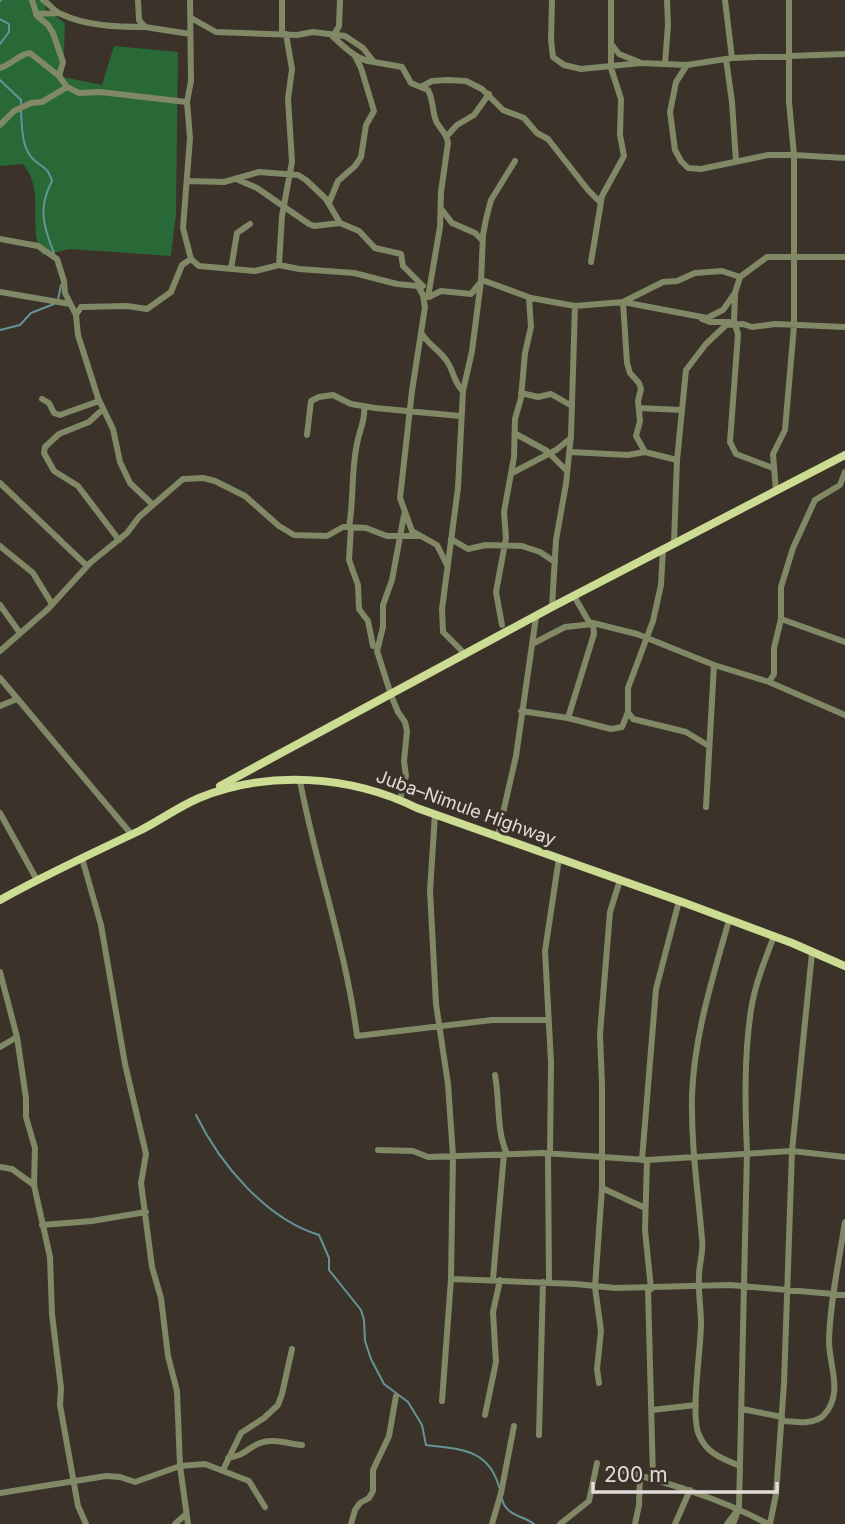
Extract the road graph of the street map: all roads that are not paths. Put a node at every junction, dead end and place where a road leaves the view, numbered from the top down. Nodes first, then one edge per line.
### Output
1 (32, 0) edge
2 (43, 0) edge
3 (138, 0) edge
4 (190, 0) edge
5 (282, 0) edge
6 (340, 0) edge
7 (611, 0) edge
8 (667, 0) edge
9 (725, 0) edge
10 (789, 0) edge
11 (551, 3) edge
12 (59, 13) junction
13 (36, 14) junction
14 (191, 18) junction
15 (145, 27) junction
16 (190, 34) junction
17 (284, 34) junction
18 (332, 35) junction
19 (612, 45) junction
20 (845, 54) edge
21 (790, 55) junction
22 (355, 56) junction
23 (729, 59) junction
24 (374, 62) junction
25 (641, 63) junction
26 (665, 64) junction
27 (687, 65) junction
28 (0, 68) edge
29 (611, 68) junction
30 (59, 76) junction
31 (67, 87) junction
32 (421, 87) junction
33 (489, 94) junction
34 (187, 102) junction
35 (0, 125) edge
36 (447, 136) junction
37 (794, 155) junction
38 (845, 158) edge
39 (515, 161) dead end
40 (736, 161) junction
41 (290, 173) junction
42 (236, 179) junction
43 (188, 181) junction
44 (600, 202) junction
45 (329, 203) junction
46 (283, 208) junction
47 (440, 208) junction
48 (340, 223) junction
49 (250, 224) dead end
50 (0, 239) edge
51 (483, 242) junction
52 (795, 256) junction
53 (845, 257) edge
54 (191, 259) junction
55 (591, 262) dead end
56 (279, 265) junction
57 (231, 269) junction
58 (740, 277) junction
59 (482, 281) junction
60 (424, 286) junction
61 (442, 291) junction
62 (0, 292) edge
63 (735, 293) junction
64 (467, 295) junction
65 (428, 297) junction
66 (529, 298) junction
67 (623, 302) junction
68 (70, 304) junction
69 (477, 306) junction
70 (575, 306) junction
71 (425, 309) junction
72 (76, 315) junction
73 (700, 318) junction
74 (735, 323) junction
75 (794, 326) junction
76 (845, 327) edge
77 (422, 333) junction
78 (463, 391) junction
79 (521, 393) junction
80 (42, 399) dead end
81 (99, 401) junction
82 (364, 406) junction
83 (572, 406) junction
84 (639, 408) junction
85 (103, 409) junction
86 (682, 410) junction
87 (410, 412) junction
88 (460, 416) junction
89 (516, 434) junction
90 (307, 435) dead end
91 (571, 438) junction
92 (570, 452) junction
93 (645, 452) junction
94 (549, 453) junction
95 (845, 455) edge
96 (677, 460) junction
97 (773, 468) junction
98 (568, 471) junction
99 (845, 472) edge
100 (512, 473) junction
101 (0, 483) edge
102 (843, 485) edge
103 (776, 491) junction
104 (153, 505) junction
105 (405, 513) junction
106 (350, 527) junction
107 (419, 536) junction
108 (400, 537) junction
109 (119, 540) junction
110 (452, 540) junction
111 (674, 543) junction
112 (505, 546) junction
113 (0, 547) edge
114 (663, 549) junction
115 (555, 562) junction
116 (447, 565) junction
117 (87, 566) junction
118 (574, 596) junction
119 (52, 604) junction
120 (0, 605) edge
121 (552, 607) junction
122 (536, 617) junction
123 (781, 619) junction
124 (593, 624) junction
125 (502, 625) dead end
126 (20, 633) junction
127 (647, 639) junction
128 (845, 642) edge
129 (532, 644) junction
130 (373, 646) dead end
131 (461, 650) dead end
132 (0, 651) edge
133 (714, 665) junction
134 (0, 678) edge
135 (769, 682) junction
136 (391, 695) junction
137 (17, 699) junction
138 (0, 706) edge
139 (521, 711) junction
140 (628, 712) junction
141 (845, 715) edge
142 (568, 718) junction
143 (642, 722) junction
144 (622, 727) junction
145 (710, 727) junction
146 (691, 734) junction
147 (709, 746) junction
148 (300, 780) junction
149 (196, 799) junction
150 (400, 799) junction
151 (706, 807) dead end
152 (0, 813) edge
153 (435, 814) junction
154 (132, 835) dead end
155 (498, 835) junction
156 (82, 858) junction
157 (559, 858) junction
158 (37, 880) junction
159 (620, 880) junction
160 (0, 900) edge
161 (679, 901) junction
162 (729, 919) junction
163 (774, 936) junction
164 (812, 953) junction
165 (845, 967) edge
166 (0, 972) edge
167 (2, 987) edge
168 (547, 1020) junction
169 (440, 1027) junction
170 (16, 1037) junction
171 (0, 1046) edge
172 (495, 1075) dead end
173 (378, 1150) dead end
174 (792, 1151) junction
175 (747, 1152) junction
176 (506, 1154) junction
177 (549, 1154) junction
178 (694, 1155) junction
179 (453, 1156) junction
180 (845, 1157) edge
181 (602, 1158) junction
182 (645, 1160) junction
183 (0, 1167) edge
184 (34, 1185) junction
185 (602, 1188) junction
186 (645, 1208) junction
187 (146, 1212) junction
188 (845, 1222) edge
189 (42, 1225) junction
190 (451, 1279) junction
191 (497, 1279) junction
192 (546, 1282) junction
193 (699, 1285) junction
194 (744, 1286) junction
195 (595, 1287) junction
196 (649, 1289) junction
197 (787, 1289) junction
198 (834, 1293) junction
199 (845, 1295) edge
200 (292, 1349) dead end
201 (599, 1383) dead end
202 (396, 1396) dead end
203 (442, 1401) dead end
204 (696, 1405) junction
205 (742, 1409) junction
206 (652, 1410) junction
207 (485, 1415) dead end
208 (782, 1419) junction
209 (514, 1426) dead end
210 (539, 1435) dead end
211 (302, 1445) dead end
212 (228, 1458) junction
213 (597, 1463) dead end
214 (180, 1466) junction
215 (740, 1466) junction
216 (609, 1467) dead end
217 (223, 1471) junction
218 (640, 1475) junction
219 (653, 1478) junction
220 (73, 1480) junction
221 (690, 1490) junction
222 (0, 1493) edge
223 (731, 1505) dead end
224 (265, 1507) dead end
225 (739, 1508) junction
226 (185, 1515) junction
227 (86, 1524) edge
228 (175, 1524) edge
229 (188, 1524) edge
230 (351, 1524) edge
231 (492, 1524) edge
232 (560, 1524) edge
233 (635, 1524) edge
234 (675, 1524) edge
235 (727, 1524) edge
236 (733, 1524) edge
237 (769, 1524) edge

1 - 13 street
2 - 12 street
3 - 15 street
4 - 14 street
5 - 17 street
6 - 18 street
7 - 19 street
8 - 26 street
9 - 23 street
10 - 21 street
11 - 29 street
12 - 13 street
12 - 15 street
13 - 30 street
14 - 16 street
14 - 17 street
15 - 16 street
16 - 34 street
17 - 18 street
17 - 41 street
18 - 22 street
18 - 24 street
19 - 25 street
19 - 29 street
20 - 21 street
21 - 23 street
21 - 37 street
22 - 24 street
22 - 45 street
23 - 27 street
23 - 40 street
24 - 32 street
25 - 26 street
25 - 29 street
26 - 27 street
27 - 40 street
28 - 30 street
29 - 44 street
30 - 31 street
31 - 34 street
31 - 35 street
32 - 33 street
32 - 36 street
33 - 36 street
33 - 44 street
34 - 43 street
36 - 47 street
37 - 38 street
37 - 40 street
37 - 52 street
39 - 51 street
41 - 42 street
41 - 45 street
41 - 46 street
42 - 43 street
42 - 46 street
43 - 54 street
44 - 55 street
45 - 48 street
46 - 48 street
46 - 56 street
47 - 51 street
47 - 60 street
48 - 60 street
49 - 57 street
50 - 68 street
51 - 59 street
52 - 53 street
52 - 58 street
52 - 75 street
54 - 57 street
54 - 72 street
56 - 57 street
56 - 60 street
58 - 63 street
58 - 67 street
59 - 64 street
59 - 66 street
59 - 69 street
60 - 61 street
60 - 65 street
60 - 71 street
61 - 64 street
61 - 65 street
62 - 68 street
63 - 73 street
63 - 74 street
64 - 69 street
65 - 71 street
66 - 70 street
66 - 79 street
67 - 70 street
67 - 73 street
67 - 84 street
68 - 72 street
69 - 78 street
70 - 83 street
71 - 77 street
72 - 81 street
73 - 74 street
74 - 75 street
74 - 86 street
74 - 97 street
75 - 76 street
75 - 97 street
77 - 78 street
77 - 87 street
78 - 88 street
79 - 83 street
79 - 89 street
80 - 81 street
81 - 85 street
82 - 87 street
82 - 90 street
82 - 106 street
83 - 91 street
84 - 86 street
84 - 93 street
85 - 104 street
85 - 109 street
86 - 96 street
87 - 88 street
87 - 105 street
88 - 110 street
89 - 94 street
89 - 100 street
91 - 92 street
91 - 94 street
92 - 93 street
92 - 98 street
93 - 96 street
94 - 98 street
94 - 100 street
95 - 103 main road
96 - 111 street
97 - 103 street
98 - 115 street
99 - 102 street
100 - 112 street
101 - 117 street
102 - 123 street
103 - 111 main road
104 - 106 street
104 - 109 street
105 - 107 street
105 - 108 street
106 - 108 street
106 - 130 street
107 - 108 street
107 - 116 street
108 - 136 street
109 - 117 street
110 - 112 street
110 - 116 street
111 - 114 main road
112 - 115 street
112 - 125 street
113 - 119 street
114 - 118 main road
114 - 127 street
115 - 121 street
116 - 131 street
117 - 119 street
118 - 121 main road
118 - 124 street
119 - 126 street
120 - 126 street
121 - 122 main road
122 - 129 street
122 - 136 main road
123 - 128 street
123 - 135 street
124 - 127 street
124 - 129 street
124 - 142 street
126 - 132 street
127 - 133 street
127 - 140 street
129 - 139 street
133 - 135 street
133 - 145 street
134 - 137 street
135 - 141 street
136 - 149 main road
136 - 150 street
137 - 138 street
137 - 154 street
139 - 142 street
139 - 155 street
140 - 143 street
140 - 144 street
142 - 144 street
143 - 144 street
143 - 146 street
145 - 146 street
145 - 147 street
146 - 147 street
147 - 151 street
148 - 149 main road, Juba–Nimule Highway
148 - 150 main road, Juba–Nimule Highway
148 - 169 street
149 - 156 main road, Juba–Nimule Highway
150 - 153 main road, Juba–Nimule Highway
152 - 158 street
153 - 155 main road, Juba–Nimule Highway
153 - 169 street
155 - 157 main road, Juba–Nimule Highway
156 - 158 main road, Juba–Nimule Highway
156 - 187 street
157 - 159 main road, Juba–Nimule Highway
157 - 168 street
158 - 160 main road, Juba–Nimule Highway
159 - 161 main road, Juba–Nimule Highway
159 - 181 street
161 - 162 main road, Juba–Nimule Highway
161 - 182 street
162 - 163 main road, Juba–Nimule Highway
162 - 178 street
163 - 164 main road, Juba–Nimule Highway
163 - 175 street
164 - 165 main road, Juba–Nimule Highway
164 - 174 street
166 - 167 street
167 - 170 street
168 - 169 street
168 - 177 street
169 - 179 street
170 - 171 street
170 - 184 street
172 - 176 street
173 - 179 street
174 - 175 street
174 - 180 street
174 - 197 street
175 - 178 street
175 - 194 street
176 - 177 street
176 - 179 street
176 - 191 street
177 - 181 street
177 - 192 street
178 - 182 street
178 - 193 street
179 - 190 street
181 - 182 street
181 - 185 street
182 - 186 street
183 - 184 street
184 - 189 street
185 - 186 street
185 - 195 street
186 - 196 street
187 - 189 street
187 - 214 street
188 - 198 street
189 - 220 street
190 - 191 street
190 - 203 street
191 - 192 street
191 - 207 street
192 - 195 street
192 - 210 street
193 - 194 street
193 - 196 street
193 - 204 street
194 - 197 street
194 - 205 street
195 - 196 street
195 - 201 street
196 - 206 street
197 - 198 street
197 - 208 street
198 - 199 street
198 - 208 street
200 - 212 street
202 - 230 street
204 - 206 street
204 - 215 street
205 - 208 street
205 - 215 street
206 - 219 street
208 - 237 street
209 - 231 street
211 - 212 street
212 - 217 street
213 - 232 street
214 - 217 street
214 - 220 street
214 - 226 street
215 - 225 street
216 - 218 street
217 - 224 street
218 - 219 street
218 - 233 street
219 - 221 street
220 - 222 street
220 - 227 street
221 - 225 street
221 - 234 street
223 - 235 street
225 - 235 street
225 - 236 street
225 - 237 street
226 - 228 street
226 - 229 street

